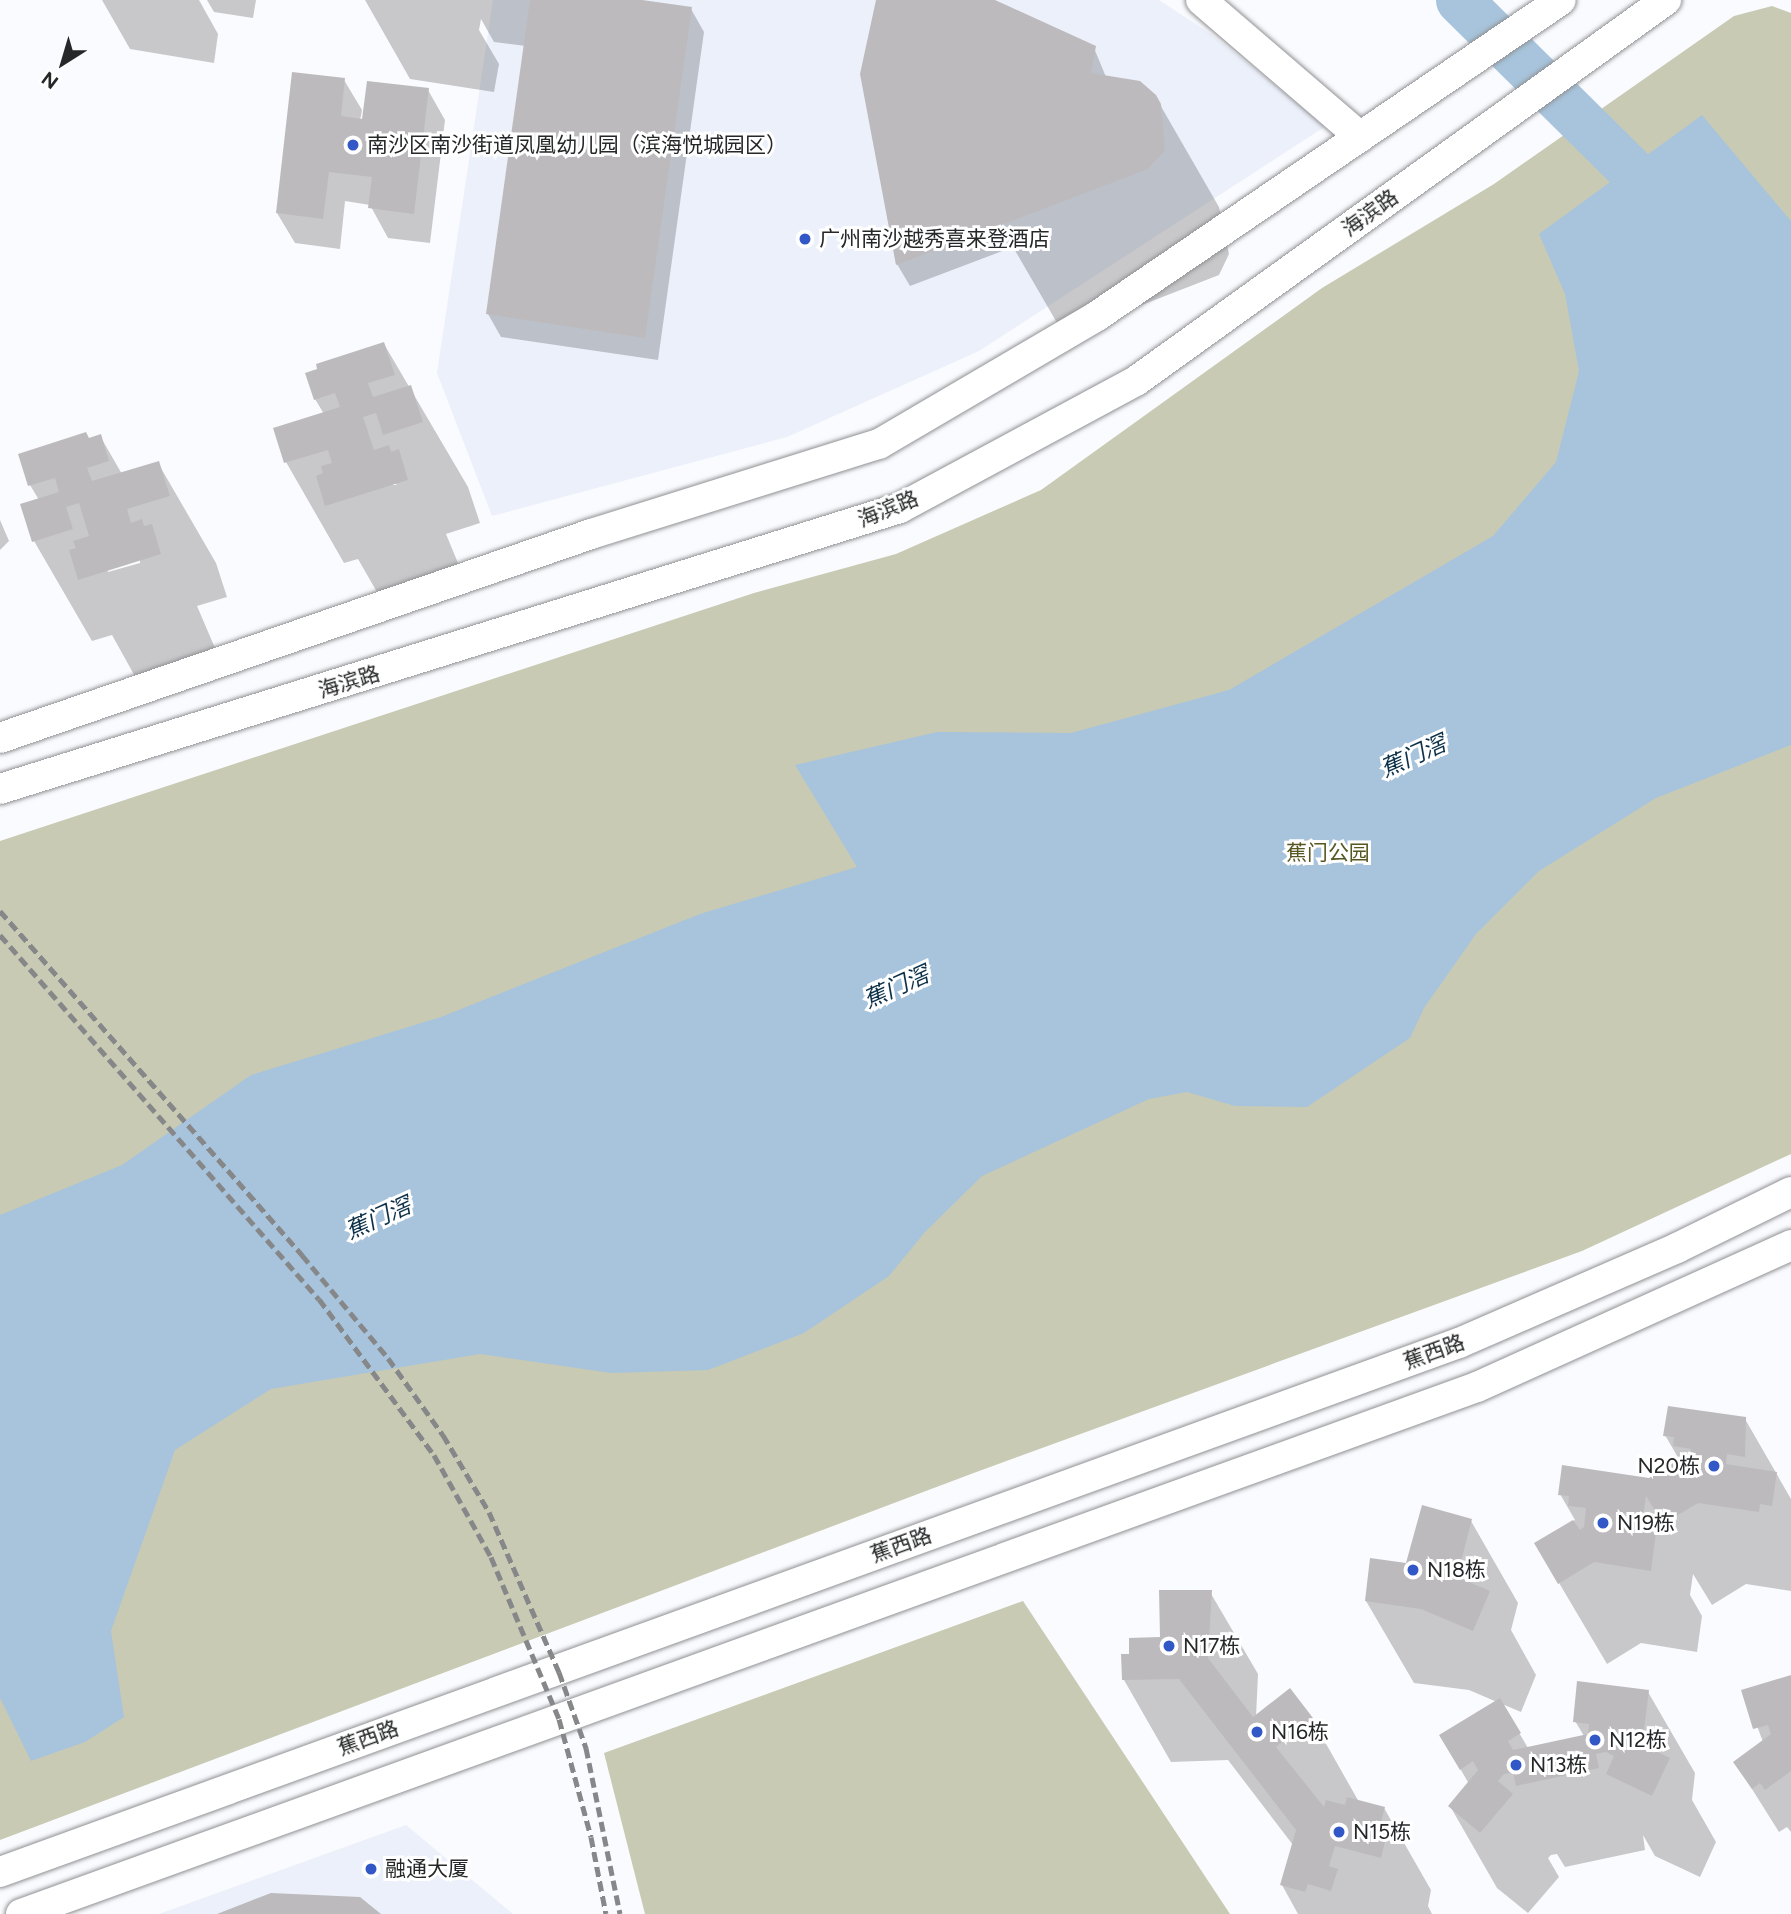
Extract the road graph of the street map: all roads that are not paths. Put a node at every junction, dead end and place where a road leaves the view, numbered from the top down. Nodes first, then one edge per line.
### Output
1 (1201, 0) edge
2 (1561, 0) edge
3 (1665, 0) edge
4 (1360, 137) junction
5 (0, 738) edge
6 (0, 789) edge
7 (1791, 1192) edge
8 (1791, 1245) edge
9 (0, 1872) edge
10 (61, 1907) edge
11 (21, 1914) edge

1 - 4 street
2 - 4 street
3 - 6 street, 海滨路
4 - 5 street
7 - 9 street, 蕉西路
8 - 10 street
10 - 11 street

